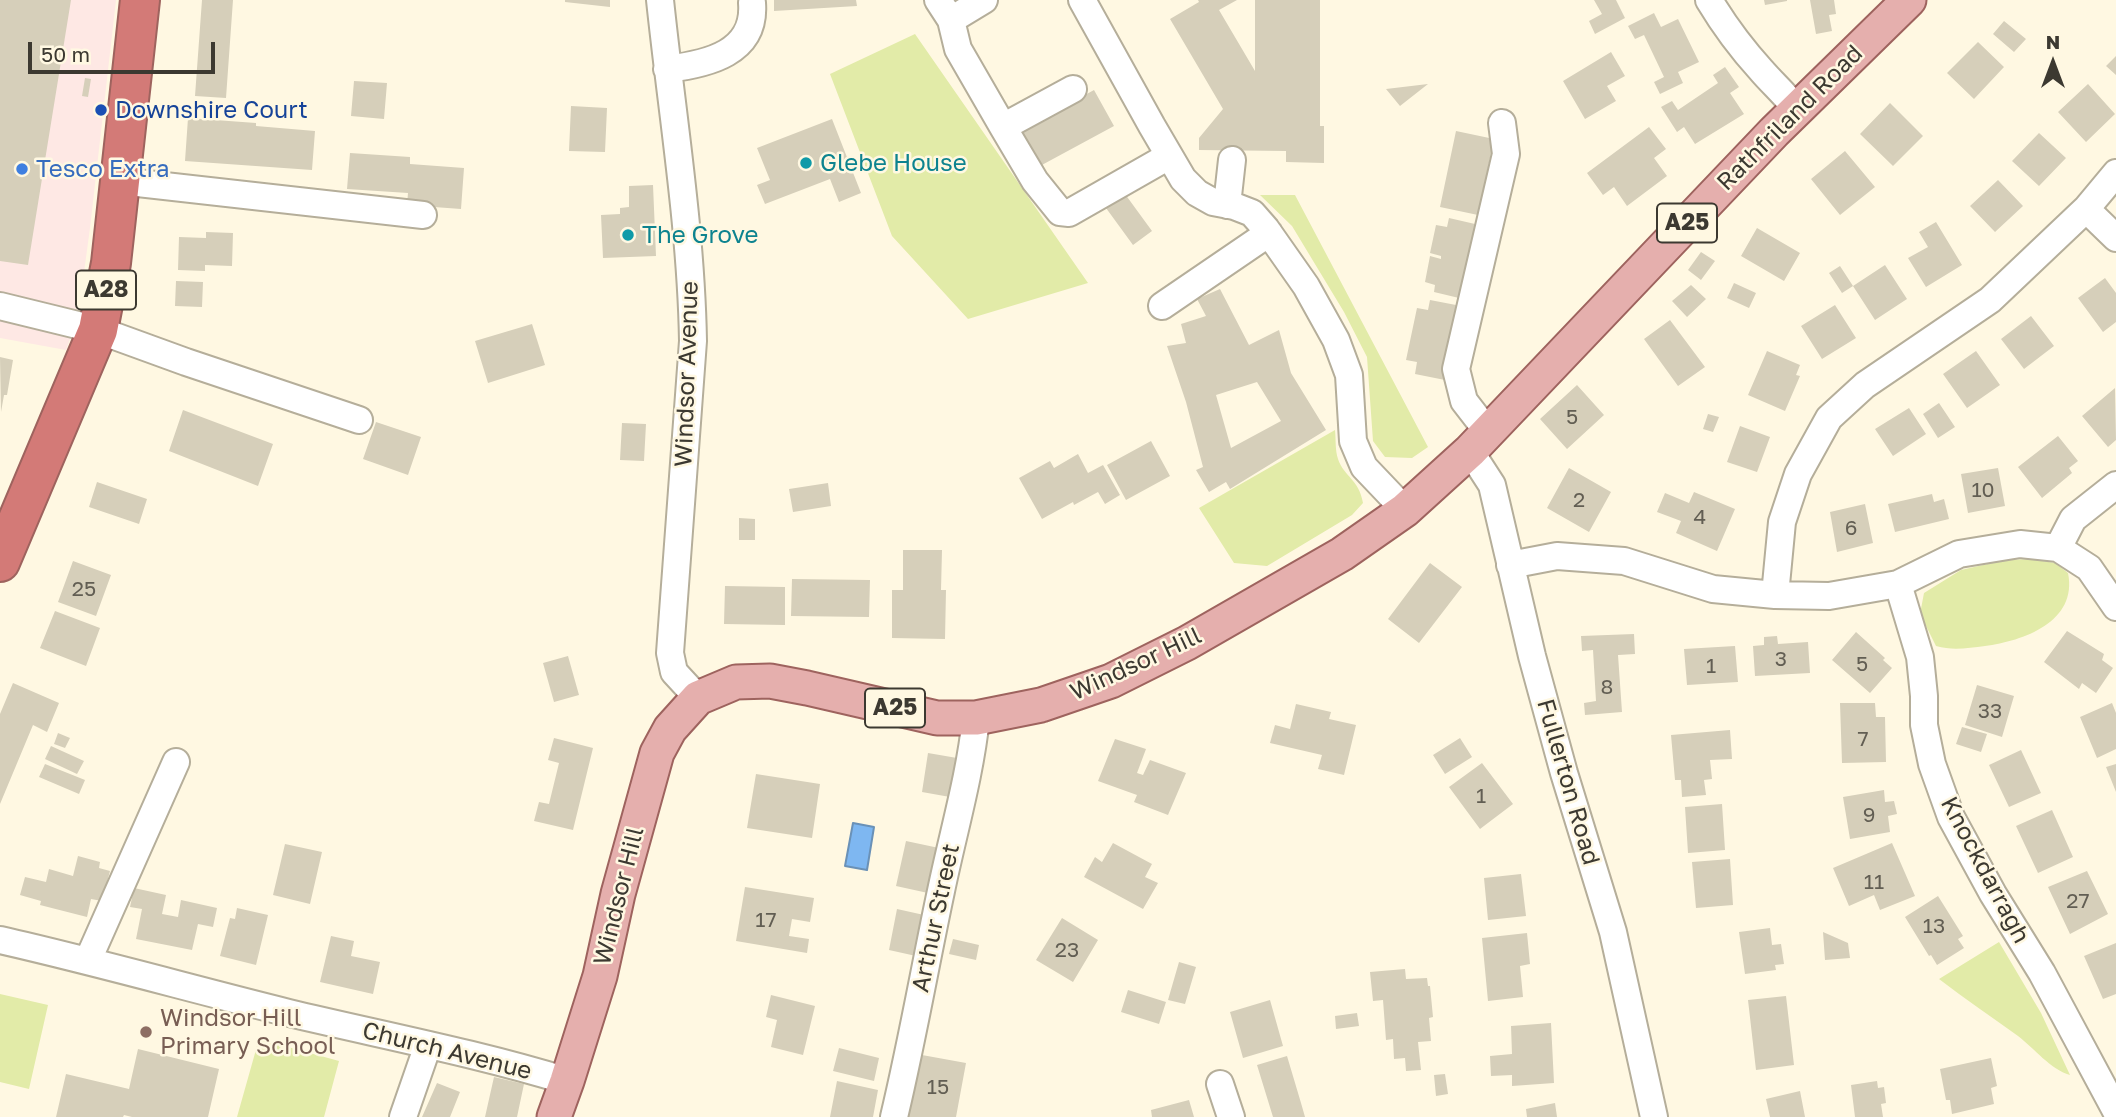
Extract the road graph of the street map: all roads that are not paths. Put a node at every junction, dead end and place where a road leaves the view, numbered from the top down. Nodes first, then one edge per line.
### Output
1 (140, 0) edge
2 (660, 0) edge
3 (984, 0) edge
4 (1082, 0) edge
5 (1709, 0) edge
6 (1909, 0) edge
7 (752, 3) dead end
8 (944, 10) edge
9 (667, 69) junction
10 (1073, 89) dead end
11 (1797, 110) junction
12 (1502, 123) dead end
13 (1003, 127) junction
14 (1169, 156) junction
15 (1232, 160) dead end
16 (2116, 173) edge
17 (120, 181) junction
18 (1227, 205) junction
19 (2086, 209) junction
20 (424, 215) dead end
21 (1269, 233) junction
22 (2116, 238) edge
23 (0, 306) edge
24 (1162, 306) dead end
25 (98, 330) junction
26 (359, 420) dead end
27 (1479, 442) junction
28 (2116, 485) edge
29 (1405, 510) junction
30 (9, 513) edge
31 (2058, 548) junction
32 (0, 562) edge
33 (1510, 565) junction
34 (1898, 584) junction
35 (1775, 595) junction
36 (2116, 607) edge
37 (698, 698) junction
38 (975, 718) junction
39 (176, 762) dead end
40 (0, 940) edge
41 (89, 960) junction
42 (428, 1045) junction
43 (567, 1081) junction
44 (1220, 1084) dead end
45 (2114, 1102) edge
46 (403, 1117) edge
47 (554, 1117) edge
48 (894, 1117) edge
49 (1231, 1117) edge
50 (1654, 1117) edge

1 - 17 highway, A28
2 - 9 street, Windsor Avenue
3 - 8 street
4 - 14 street
5 - 11 street
6 - 11 main road, Rathfriland Road / A25
7 - 9 street
8 - 13 street
9 - 37 street, Windsor Avenue
10 - 13 street
11 - 27 main road, Rathfriland Road / A25
12 - 27 street, Fullerton Road
13 - 14 street
14 - 18 street
15 - 18 street
16 - 19 street
17 - 20 street
17 - 25 highway, A28
18 - 21 street
19 - 22 street
19 - 35 street
21 - 24 street
21 - 29 street
23 - 25 street
25 - 26 street
25 - 30 highway, A28
27 - 29 main road, Windsor Hill / A25
27 - 33 street, Fullerton Road
28 - 31 street
29 - 38 main road, Windsor Hill / A25
30 - 32 highway, A28
31 - 34 street
31 - 36 street
33 - 35 street
33 - 50 street, Fullerton Road
34 - 35 street
34 - 45 street, Knockdarragh
37 - 38 main road, Windsor Hill / A25
37 - 43 main road, Windsor Hill / A25
38 - 48 street, Arthur Street
39 - 41 street
40 - 41 street, Church Avenue
41 - 42 street, Church Avenue
42 - 43 street, Church Avenue
42 - 46 street
43 - 47 main road, Windsor Hill / A25
44 - 49 street

